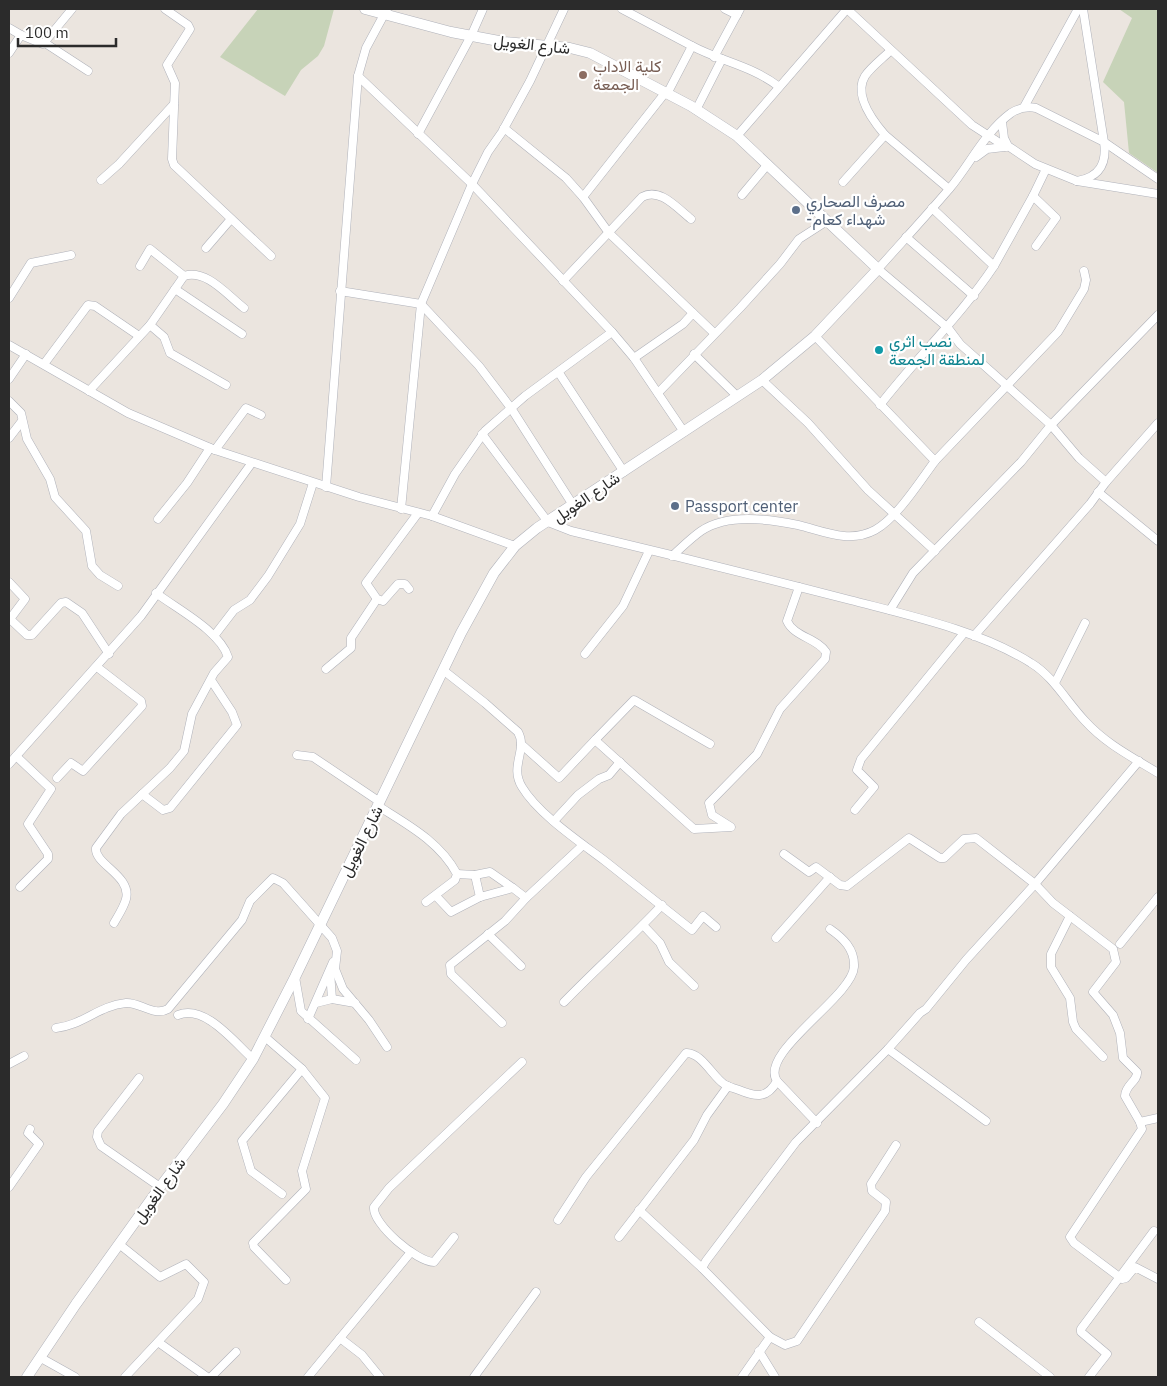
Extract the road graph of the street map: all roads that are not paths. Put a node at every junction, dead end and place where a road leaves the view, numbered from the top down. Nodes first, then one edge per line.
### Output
1 (72, 9) edge
2 (165, 9) edge
3 (365, 9) edge
4 (483, 9) edge
5 (564, 9) edge
6 (622, 9) edge
7 (725, 9) edge
8 (1078, 9) edge
9 (1083, 9) edge
10 (842, 10) edge
11 (386, 12) edge
12 (738, 12) edge
13 (9, 28) edge
14 (21, 34) junction
15 (471, 36) junction
16 (45, 43) junction
17 (548, 45) junction
18 (692, 46) junction
19 (890, 51) junction
20 (9, 53) edge
21 (714, 57) junction
22 (722, 59) junction
23 (88, 71) dead end
24 (358, 76) junction
25 (778, 86) junction
26 (666, 94) junction
27 (174, 104) junction
28 (1024, 107) junction
29 (696, 110) junction
30 (1002, 122) junction
31 (504, 128) junction
32 (418, 134) junction
33 (885, 135) junction
34 (737, 136) junction
35 (989, 136) junction
36 (1104, 142) junction
37 (1009, 148) junction
38 (970, 160) junction
39 (768, 164) junction
40 (1046, 169) junction
41 (1158, 179) edge
42 (101, 180) dead end
43 (1077, 180) junction
44 (843, 182) dead end
45 (472, 184) junction
46 (949, 189) junction
47 (1158, 194) edge
48 (742, 195) dead end
49 (1032, 196) junction
50 (583, 197) junction
51 (932, 208) junction
52 (231, 219) junction
53 (691, 219) dead end
54 (827, 221) junction
55 (609, 233) junction
56 (906, 237) junction
57 (1036, 246) dead end
58 (206, 248) dead end
59 (71, 255) dead end
60 (271, 256) dead end
61 (140, 266) dead end
62 (994, 266) junction
63 (878, 269) junction
64 (1084, 270) dead end
65 (184, 276) junction
66 (563, 281) junction
67 (174, 290) junction
68 (340, 291) junction
69 (974, 296) junction
70 (9, 298) edge
71 (421, 304) junction
72 (244, 308) dead end
73 (693, 313) junction
74 (1158, 315) edge
75 (150, 325) junction
76 (948, 328) junction
77 (612, 332) junction
78 (714, 333) junction
79 (242, 334) dead end
80 (139, 336) junction
81 (815, 336) junction
82 (9, 345) edge
83 (26, 354) junction
84 (694, 354) junction
85 (634, 358) junction
86 (44, 364) junction
87 (559, 373) junction
88 (9, 378) edge
89 (762, 380) junction
90 (226, 385) dead end
91 (1008, 387) junction
92 (89, 391) junction
93 (658, 393) junction
94 (737, 396) junction
95 (9, 401) edge
96 (880, 405) junction
97 (511, 408) junction
98 (261, 415) dead end
99 (22, 421) junction
100 (1158, 423) edge
101 (1051, 425) junction
102 (684, 432) junction
103 (482, 434) junction
104 (9, 438) edge
105 (212, 449) junction
106 (935, 461) junction
107 (251, 464) junction
108 (624, 472) junction
109 (1106, 482) junction
110 (313, 483) junction
111 (326, 487) junction
112 (1098, 492) junction
113 (573, 505) junction
114 (401, 509) junction
115 (418, 513) junction
116 (895, 513) junction
117 (432, 516) junction
118 (158, 519) dead end
119 (548, 522) junction
120 (1158, 541) edge
121 (515, 546) junction
122 (649, 551) junction
123 (935, 551) junction
124 (672, 556) junction
125 (9, 582) edge
126 (118, 586) dead end
127 (799, 587) junction
128 (409, 589) dead end
129 (156, 593) junction
130 (377, 598) junction
131 (890, 610) junction
132 (1085, 623) dead end
133 (964, 633) junction
134 (214, 636) junction
135 (974, 636) junction
136 (109, 654) junction
137 (586, 654) dead end
138 (97, 667) junction
139 (326, 669) dead end
140 (443, 670) junction
141 (211, 680) junction
142 (1055, 683) junction
143 (595, 740) junction
144 (521, 744) junction
145 (710, 744) dead end
146 (297, 755) dead end
147 (16, 756) junction
148 (1139, 761) junction
149 (620, 762) junction
150 (9, 764) edge
151 (1158, 773) edge
152 (56, 778) dead end
153 (142, 794) junction
154 (379, 804) junction
155 (854, 810) dead end
156 (554, 821) junction
157 (583, 845) junction
158 (784, 854) dead end
159 (457, 874) junction
160 (475, 875) junction
161 (830, 877) junction
162 (1035, 884) junction
163 (20, 887) dead end
164 (513, 888) junction
165 (436, 896) junction
166 (480, 897) junction
167 (1158, 897) edge
168 (526, 898) junction
169 (426, 902) dead end
170 (662, 905) junction
171 (1070, 916) junction
172 (114, 923) dead end
173 (320, 925) junction
174 (643, 925) junction
175 (716, 927) dead end
176 (830, 929) dead end
177 (488, 934) junction
178 (776, 938) dead end
179 (1120, 944) dead end
180 (336, 955) junction
181 (521, 966) dead end
182 (330, 970) junction
183 (295, 977) junction
184 (694, 986) dead end
185 (332, 999) junction
186 (564, 1002) dead end
187 (316, 1003) junction
188 (355, 1003) junction
189 (178, 1015) dead end
190 (308, 1019) junction
191 (502, 1023) dead end
192 (56, 1028) dead end
193 (265, 1037) junction
194 (387, 1047) dead end
195 (888, 1050) junction
196 (24, 1056) dead end
197 (1103, 1057) dead end
198 (252, 1059) junction
199 (356, 1060) dead end
200 (522, 1062) dead end
201 (9, 1064) edge
202 (302, 1069) junction
203 (139, 1078) dead end
204 (777, 1081) junction
205 (728, 1086) junction
206 (1158, 1118) edge
207 (986, 1121) dead end
208 (1140, 1122) junction
209 (817, 1123) junction
210 (30, 1129) dead end
211 (896, 1145) dead end
212 (9, 1187) edge
213 (160, 1188) junction
214 (282, 1194) dead end
215 (639, 1210) junction
216 (558, 1220) dead end
217 (1154, 1231) dead end
218 (454, 1237) dead end
219 (620, 1237) dead end
220 (119, 1244) junction
221 (410, 1252) junction
222 (702, 1268) junction
223 (1119, 1277) junction
224 (1158, 1279) edge
225 (286, 1280) dead end
226 (536, 1292) dead end
227 (76, 1304) junction
228 (979, 1322) dead end
229 (770, 1337) junction
230 (340, 1338) junction
231 (158, 1342) junction
232 (759, 1351) junction
233 (236, 1352) dead end
234 (41, 1358) junction
235 (19, 1377) edge
236 (27, 1377) edge
237 (76, 1377) edge
238 (125, 1377) edge
239 (207, 1377) edge
240 (211, 1377) edge
241 (308, 1377) edge
242 (380, 1377) edge
243 (474, 1377) edge
244 (742, 1377) edge
245 (775, 1377) edge
246 (1050, 1377) edge
247 (1089, 1377) edge

1 - 16 street
2 - 27 street
3 - 11 street, شارع الغويل
4 - 15 street
5 - 17 street
6 - 18 street
7 - 12 street
8 - 28 street
9 - 36 street
10 - 19 street
10 - 25 street
11 - 15 street, شارع الغويل
11 - 24 street
12 - 21 street
13 - 14 street
14 - 16 street
14 - 20 street
15 - 17 street, شارع الغويل
15 - 32 street
16 - 23 street
17 - 26 street, شارع الغويل
17 - 31 street
18 - 21 street
18 - 26 street
19 - 33 street
19 - 35 street
21 - 22 street
22 - 25 street
22 - 29 street
24 - 32 street
24 - 68 street
25 - 34 street
26 - 29 street, شارع الغويل
26 - 50 street
27 - 42 street
27 - 52 street
28 - 30 street
28 - 36 street
29 - 34 street, شارع الغويل
30 - 35 street
30 - 37 street
31 - 45 street
31 - 50 street
32 - 45 street
33 - 44 street
33 - 46 street
34 - 39 street, شارع الغويل
35 - 37 street
35 - 38 street
36 - 41 street
36 - 43 street
37 - 38 street
37 - 40 street
38 - 46 street
39 - 48 street
39 - 54 street, شارع الغويل
40 - 43 street
40 - 49 street
43 - 47 street
45 - 66 street
45 - 71 street
46 - 51 street
49 - 57 street
49 - 62 street
50 - 55 street
51 - 56 street
51 - 62 street
52 - 58 street
52 - 60 street
53 - 55 street
54 - 63 street, شارع الغويل
54 - 78 street
55 - 66 street
55 - 73 street
56 - 63 street
56 - 69 street
59 - 70 street
61 - 65 street
62 - 69 street
63 - 76 street
63 - 81 street, شارع الغويل
64 - 91 street
65 - 67 street
65 - 72 street
66 - 77 street
67 - 75 street
67 - 79 street
68 - 71 street
68 - 111 street
69 - 76 street
71 - 97 street
71 - 114 street
73 - 78 street
73 - 85 street
74 - 101 street
75 - 80 street
75 - 90 street
76 - 91 street
76 - 96 street
77 - 85 street
77 - 87 street
78 - 84 street
80 - 86 street
80 - 92 street
81 - 89 street, شارع الغويل
81 - 96 street
82 - 83 street
83 - 86 street
83 - 88 street
84 - 93 street
84 - 94 street
85 - 93 street
86 - 92 street
87 - 97 street
87 - 108 street
89 - 94 street, شارع الغويل
89 - 116 street
91 - 101 street
91 - 106 street
92 - 105 street
93 - 102 street
94 - 102 street, شارع الغويل
95 - 99 street
96 - 106 street
97 - 103 street
97 - 113 street
98 - 105 street
99 - 104 street
99 - 126 street
100 - 109 street
101 - 109 street
101 - 123 street
102 - 108 street, شارع الغويل
103 - 117 street
103 - 119 street
105 - 107 street
105 - 118 street
106 - 116 street
107 - 110 street
107 - 129 street
108 - 113 street, شارع الغويل
109 - 112 street
110 - 111 street
110 - 134 street
111 - 114 street
112 - 120 street
112 - 135 street
113 - 119 street, شارع الغويل
114 - 115 street
115 - 117 street
115 - 130 street
116 - 123 street
116 - 124 street
117 - 121 street
119 - 121 street, شارع الغويل
119 - 122 street
121 - 140 street, شارع الغويل
122 - 124 street
122 - 137 street
123 - 131 street
124 - 127 street
125 - 136 street
127 - 131 street
127 - 149 street
128 - 130 street
129 - 134 street
129 - 136 street
130 - 139 street
131 - 133 street
132 - 142 street
133 - 135 street
133 - 155 street
134 - 141 street
135 - 142 street
136 - 138 street
138 - 147 street
138 - 152 street
140 - 144 street
140 - 154 street, شارع الغويل
141 - 153 street
141 - 153 street
142 - 148 street
143 - 144 street
143 - 145 street
143 - 149 street
144 - 156 street
146 - 154 street
147 - 150 street
147 - 163 street
148 - 151 street
148 - 162 street
149 - 156 street
153 - 172 street
154 - 159 street
154 - 173 street, شارع الغويل
156 - 157 street
157 - 168 street
157 - 170 street
158 - 161 street
159 - 160 street
159 - 165 street
160 - 164 street
160 - 166 street
161 - 162 street
161 - 178 street
162 - 171 street
162 - 195 street
164 - 166 street
164 - 168 street
165 - 166 street
165 - 169 street
167 - 179 street
168 - 177 street
170 - 174 street
170 - 175 street
171 - 197 street
171 - 208 street
173 - 180 street
173 - 183 street, شارع الغويل
173 - 192 street
174 - 184 street
174 - 186 street
176 - 204 street
177 - 181 street
177 - 191 street
180 - 182 street
180 - 188 street
182 - 185 street
182 - 187 street
183 - 190 street
183 - 193 street, شارع الغويل
185 - 187 street
185 - 188 street
187 - 190 street
188 - 194 street
189 - 198 street
190 - 199 street
193 - 198 street, شارع الغويل
193 - 202 street
195 - 207 street
195 - 209 street
196 - 201 street
198 - 213 street, شارع الغويل
200 - 221 street
202 - 214 street
202 - 225 street
203 - 213 street
204 - 205 street
204 - 209 street
205 - 215 street
205 - 216 street
206 - 208 street
208 - 223 street
209 - 222 street
210 - 212 street
211 - 229 street
213 - 220 street, شارع الغويل
215 - 219 street
215 - 222 street
217 - 223 street
218 - 221 street
220 - 227 street, شارع الغويل
220 - 231 street
221 - 230 street
222 - 229 street
223 - 224 street
223 - 247 street
226 - 243 street
227 - 234 street, شارع الغويل
227 - 235 street, شارع الغويل
228 - 246 street
229 - 232 street
230 - 241 street
230 - 242 street
231 - 238 street
231 - 239 street
232 - 244 street
232 - 245 street
233 - 240 street
234 - 236 street, شارع الغويل
234 - 237 street

